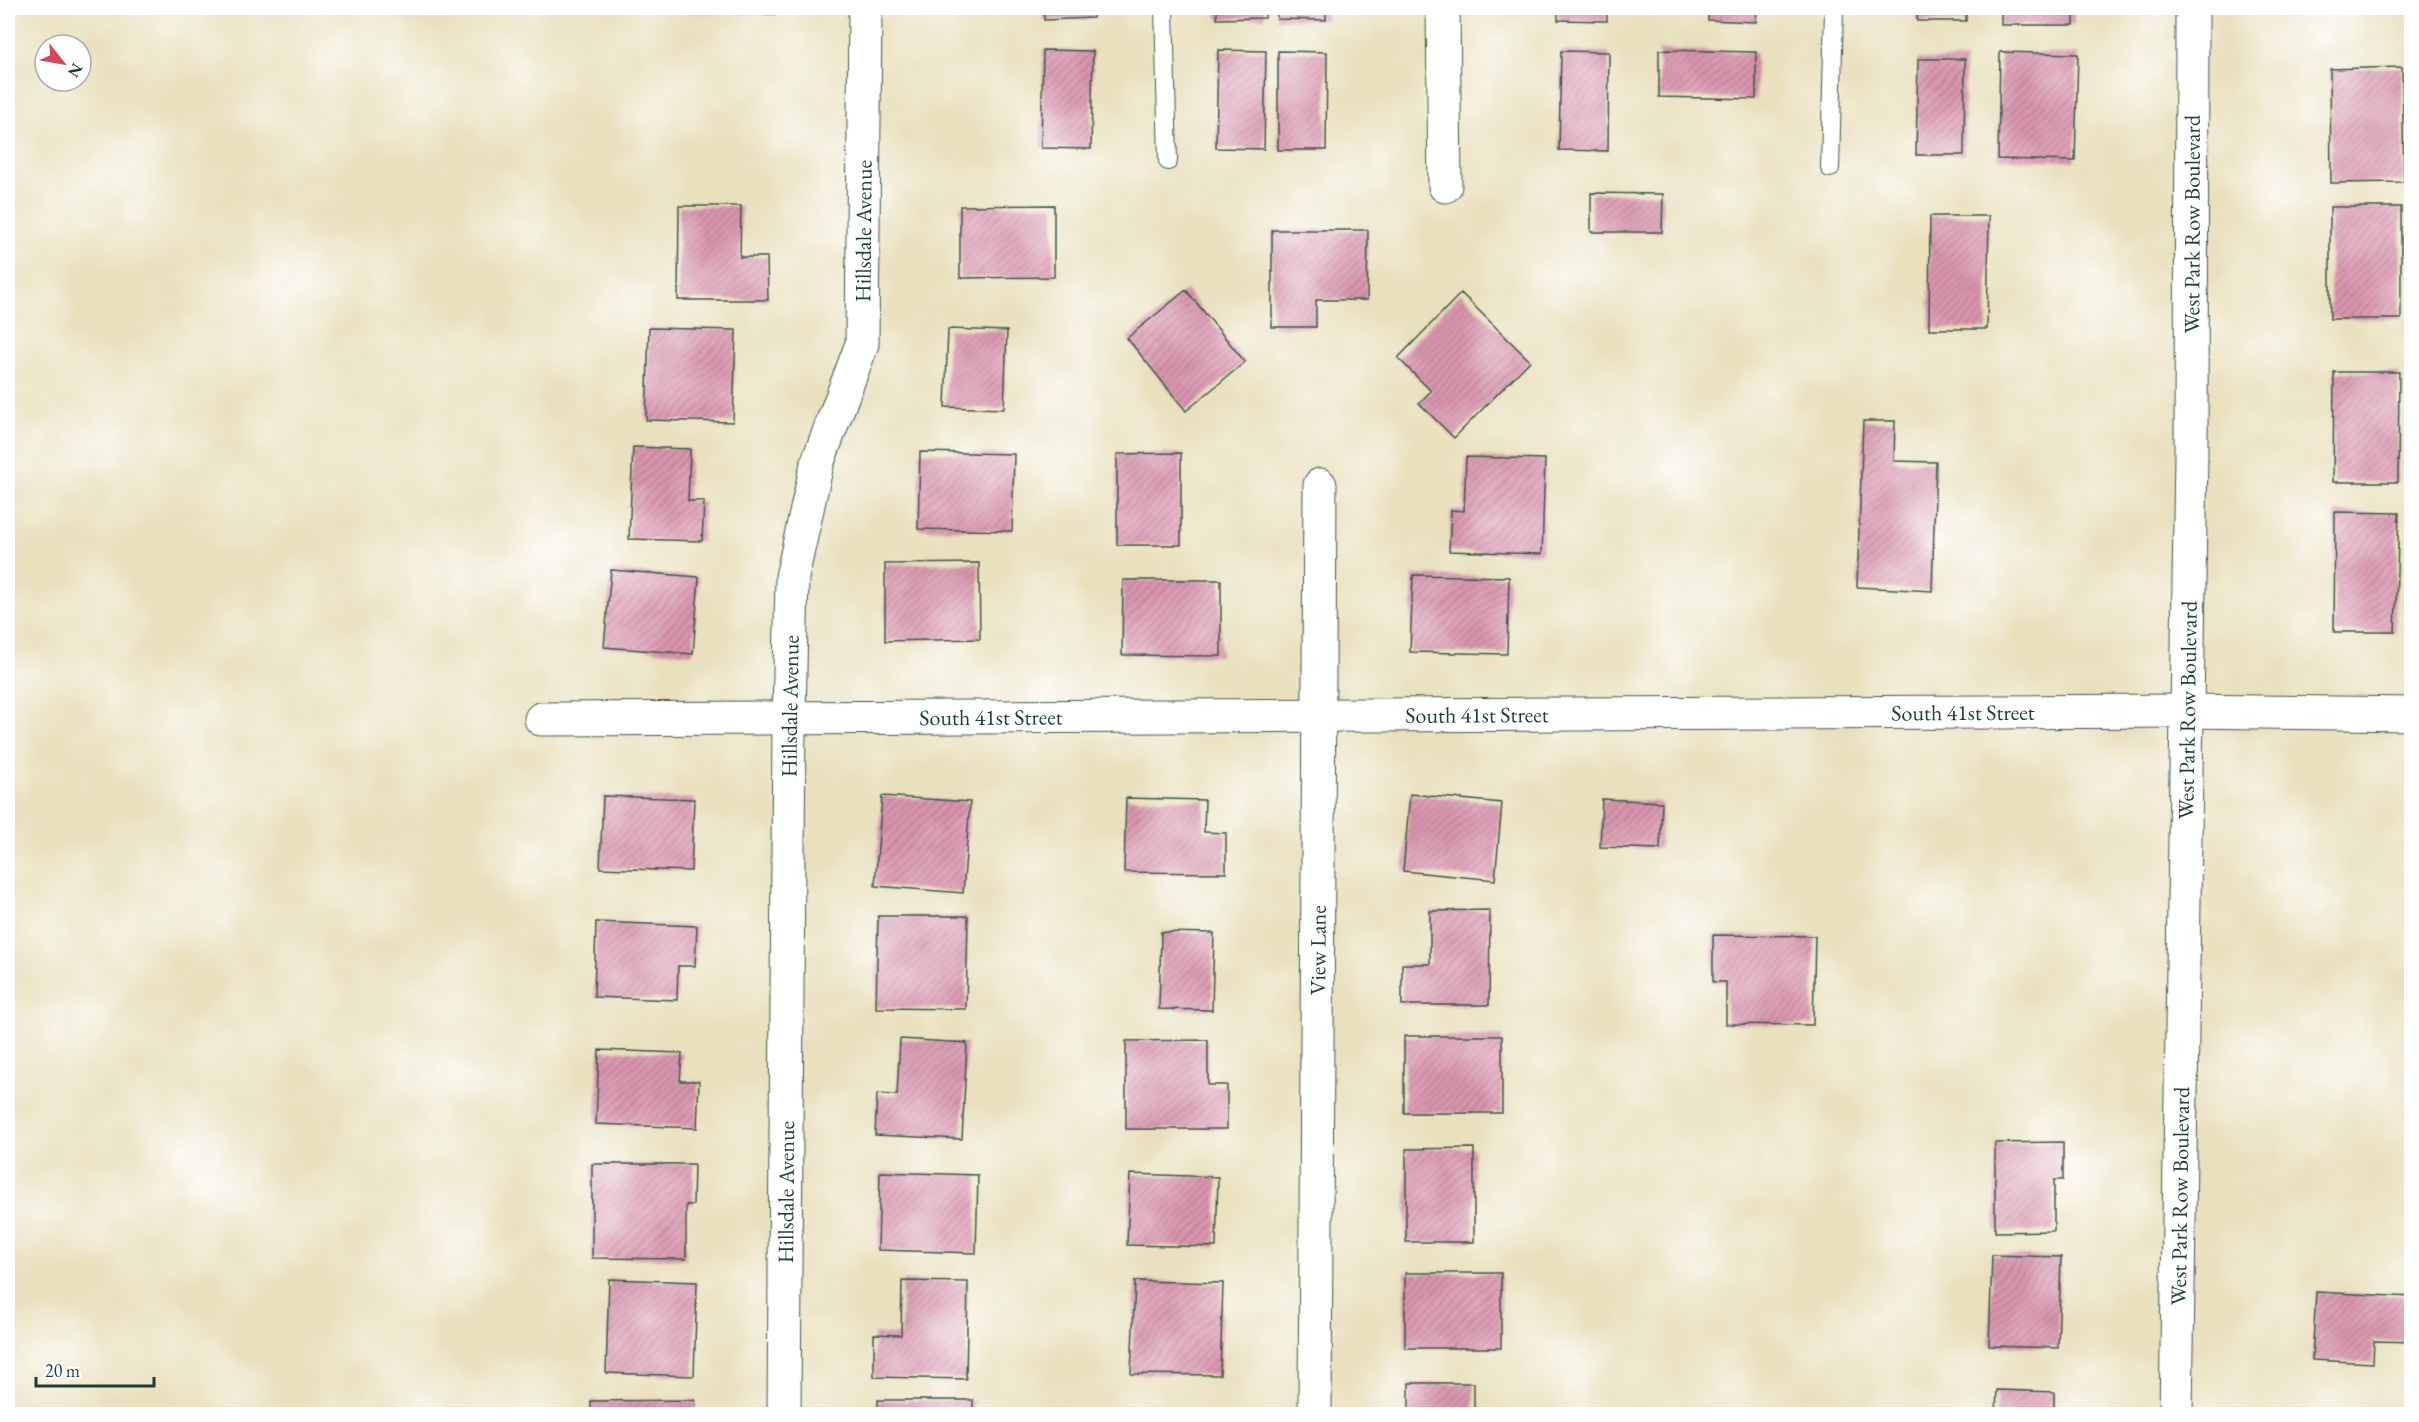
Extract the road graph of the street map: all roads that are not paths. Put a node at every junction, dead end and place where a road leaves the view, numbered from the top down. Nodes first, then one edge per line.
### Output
1 (866, 8) edge
2 (1164, 8) edge
3 (1443, 8) edge
4 (1834, 8) edge
5 (2192, 8) edge
6 (1168, 161) dead end
7 (1830, 168) dead end
8 (1446, 186) dead end
9 (1320, 485) dead end
10 (2188, 711) junction
11 (2412, 714) edge
12 (1318, 715) junction
13 (789, 718) junction
14 (541, 719) dead end
15 (784, 1414) edge
16 (1315, 1414) edge
17 (2176, 1414) edge

1 - 13 street, Hillsdale Avenue
2 - 6 lane
3 - 8 street
4 - 7 lane
5 - 10 street, West Park Row Boulevard
9 - 12 street, View Lane
10 - 11 street, South 41st Street
10 - 12 street, South 41st Street
10 - 17 street, West Park Row Boulevard
12 - 13 street, South 41st Street
12 - 16 street, View Lane
13 - 14 street, South 41st Street
13 - 15 street, Hillsdale Avenue

